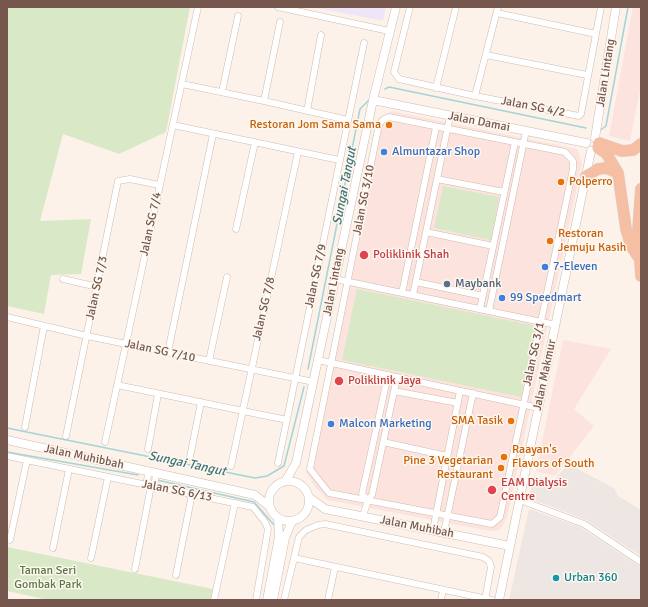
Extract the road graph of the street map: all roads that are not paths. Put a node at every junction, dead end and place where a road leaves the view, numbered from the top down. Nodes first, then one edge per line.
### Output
1 (198, 7) edge
2 (278, 7) edge
3 (396, 7) edge
4 (410, 7) edge
5 (456, 7) edge
6 (601, 7) edge
7 (616, 7) edge
8 (497, 10) edge
9 (238, 16) dead end
10 (280, 22) dead end
11 (389, 31) junction
12 (596, 34) junction
13 (321, 35) dead end
14 (364, 43) dead end
15 (486, 55) junction
16 (587, 75) junction
17 (182, 84) junction
18 (436, 88) junction
19 (222, 92) junction
20 (475, 96) junction
21 (372, 100) junction
22 (264, 101) junction
23 (307, 111) junction
24 (450, 116) junction
25 (348, 120) junction
26 (173, 125) junction
27 (436, 127) junction
28 (448, 129) junction
29 (526, 131) junction
30 (213, 134) junction
31 (255, 142) junction
32 (515, 142) junction
33 (523, 143) junction
34 (641, 144) edge
35 (596, 145) junction
36 (298, 152) junction
37 (340, 160) junction
38 (618, 173) junction
39 (586, 176) junction
40 (437, 179) junction
41 (159, 185) junction
42 (641, 189) edge
43 (504, 192) junction
44 (418, 214) junction
45 (429, 216) junction
46 (236, 229) dead end
47 (497, 229) junction
48 (505, 231) junction
49 (426, 232) junction
50 (493, 246) junction
51 (639, 258) junction
52 (641, 276) edge
53 (227, 277) dead end
54 (63, 279) dead end
55 (335, 279) junction
56 (348, 282) junction
57 (416, 282) junction
58 (98, 287) junction
59 (402, 293) junction
60 (413, 295) junction
61 (483, 296) junction
62 (480, 309) junction
63 (489, 311) junction
64 (7, 317) edge
65 (541, 322) junction
66 (556, 325) junction
67 (44, 326) junction
68 (87, 336) junction
69 (126, 343) junction
70 (168, 352) junction
71 (318, 360) junction
72 (209, 361) junction
73 (332, 363) junction
74 (251, 369) junction
75 (388, 375) junction
76 (398, 377) junction
77 (295, 379) junction
78 (314, 382) junction
79 (118, 385) junction
80 (394, 391) junction
81 (460, 391) junction
82 (158, 394) junction
83 (473, 394) junction
84 (201, 402) junction
85 (458, 404) junction
86 (523, 404) junction
87 (539, 408) junction
88 (242, 411) junction
89 (287, 420) junction
90 (25, 427) dead end
91 (66, 436) dead end
92 (7, 440) edge
93 (105, 442) dead end
94 (383, 442) junction
95 (148, 449) dead end
96 (7, 456) edge
97 (448, 456) junction
98 (190, 457) dead end
99 (27, 460) junction
100 (278, 463) dead end
101 (296, 463) junction
102 (230, 466) dead end
103 (69, 469) junction
104 (152, 471) junction
105 (108, 477) junction
106 (286, 480) junction
107 (300, 483) junction
108 (151, 486) junction
109 (273, 489) junction
110 (192, 494) junction
111 (255, 495) junction
112 (310, 498) junction
113 (368, 500) junction
114 (520, 500) junction
115 (235, 503) junction
116 (270, 507) junction
117 (325, 509) junction
118 (306, 513) junction
119 (436, 514) junction
120 (364, 516) junction
121 (447, 516) junction
122 (278, 518) junction
123 (292, 521) junction
124 (433, 530) junction
125 (444, 532) junction
126 (10, 540) dead end
127 (510, 546) junction
128 (53, 548) dead end
129 (91, 558) dead end
130 (294, 558) junction
131 (641, 562) edge
132 (335, 566) junction
133 (135, 569) dead end
134 (176, 576) dead end
135 (443, 590) junction
136 (214, 600) edge
137 (256, 600) edge
138 (267, 600) edge
139 (273, 600) edge
140 (284, 600) edge
141 (328, 600) edge
142 (441, 600) edge
143 (488, 600) edge
144 (499, 600) edge

1 - 17 street, Jalan SG 7/4
2 - 11 street
3 - 11 street, Jalan Lintang
4 - 18 street, Jalan SG 4/2
5 - 18 street
6 - 12 street, Jalan SG 4/2
7 - 35 street, Jalan Lintang
8 - 12 street
8 - 15 street
9 - 19 street
10 - 22 street
11 - 21 street, Jalan Lintang
12 - 16 street, Jalan SG 4/2
13 - 23 street
14 - 25 street, Jalan SG 7/9
15 - 16 street
15 - 20 street
16 - 20 street, Jalan SG 4/2
17 - 19 street
17 - 26 street, Jalan SG 7/4
18 - 20 street, Jalan SG 4/2
19 - 22 street
21 - 24 street, Jalan Damai
21 - 55 street, Jalan Lintang
22 - 23 street
23 - 25 street
24 - 28 street
24 - 29 street, Jalan Damai
25 - 37 street, Jalan SG 7/9
26 - 30 street
26 - 41 street, Jalan SG 7/4
27 - 28 street
27 - 44 street
27 - 56 street, Jalan SG 3/10
28 - 32 street
28 - 40 street
29 - 33 street
29 - 35 street, Jalan Damai
30 - 31 street
30 - 70 street
31 - 36 street
31 - 46 street
32 - 33 street
32 - 43 street
33 - 48 street
33 - 65 street, Jalan SG 3/1
34 - 35 highway
35 - 38 highway
35 - 39 street, Jalan Makmur
36 - 37 street
36 - 74 street, Jalan SG 7/8
37 - 77 street, Jalan SG 7/9
38 - 39 highway
38 - 51 highway
39 - 66 street, Jalan Makmur
40 - 43 street
40 - 45 street
41 - 58 street, Jalan SG 7/3
41 - 69 street, Jalan SG 7/4
42 - 51 highway
43 - 47 street
44 - 45 street
44 - 59 street
45 - 49 street
47 - 48 street
47 - 50 street
48 - 63 street
49 - 50 street
49 - 57 street
50 - 61 street
51 - 52 highway
53 - 72 street
54 - 58 street
55 - 56 street
55 - 71 street, Jalan Lintang
56 - 59 street
56 - 73 street, Jalan SG 3/10
57 - 60 street
57 - 61 street
58 - 68 street, Jalan SG 7/3
59 - 60 street
60 - 62 street
61 - 62 street
62 - 63 street
63 - 65 street
64 - 67 street, Jalan SG 7/10
65 - 66 street
65 - 86 street, Jalan SG 3/1
66 - 87 street, Jalan Makmur
67 - 68 street, Jalan SG 7/10
67 - 90 street
68 - 69 street, Jalan SG 7/10
68 - 91 street, Jalan SG 7/3
69 - 70 street, Jalan SG 7/10
69 - 79 street, Jalan SG 7/4
70 - 72 street, Jalan SG 7/10
71 - 73 street
71 - 78 street, Jalan Lintang
72 - 74 street, Jalan SG 7/10
73 - 75 street
73 - 113 street, Jalan SG 3/10
74 - 77 street, Jalan SG 7/10
74 - 88 street, Jalan SG 7/8
75 - 76 street
75 - 113 street
76 - 80 street
76 - 81 street
77 - 78 street, Jalan SG 7/10
77 - 89 street, Jalan SG 7/9
78 - 101 street, Jalan Lintang
79 - 82 street
79 - 93 street, Jalan SG 7/4
80 - 85 street
80 - 94 street
81 - 83 street
81 - 85 street
82 - 84 street
82 - 95 street
83 - 86 street
83 - 121 street
84 - 88 street
84 - 98 street
85 - 97 street
86 - 87 street
86 - 121 street, Jalan SG 3/1
87 - 114 street, Jalan Makmur
88 - 89 street
88 - 102 street, Jalan SG 7/8
89 - 100 street, Jalan SG 7/9
92 - 104 street, Jalan Muhibbah
94 - 97 street
94 - 113 street
96 - 99 street, Jalan SG 6/13
97 - 119 street
99 - 103 street, Jalan SG 6/13
99 - 126 street
101 - 106 street, Jalan Lintang
101 - 107 street, Jalan Lintang
103 - 105 street, Jalan SG 6/13
103 - 128 street
104 - 108 street
104 - 111 street, Jalan Muhibbah
105 - 108 street, Jalan SG 6/13
105 - 129 street
106 - 107 street
106 - 109 street
107 - 112 street
108 - 110 street, Jalan SG 6/13
108 - 133 street
109 - 111 street
109 - 116 street
110 - 115 street, Jalan SG 6/13
110 - 134 street
111 - 116 street, Jalan Muhibbah
112 - 117 street, Jalan Muhibah
112 - 118 street
113 - 119 street
113 - 120 street
114 - 127 street, Jalan Makmur
114 - 131 street
115 - 136 street
115 - 137 street, Jalan SG 6/13
116 - 122 street
117 - 118 street, Jalan Muhibah
117 - 120 street, Jalan Muhibah
118 - 123 street
119 - 121 street
119 - 124 street
120 - 124 street, Jalan Muhibah
121 - 125 street
122 - 123 street
122 - 138 street
123 - 139 street
124 - 125 street, Jalan Muhibah
125 - 127 street, Jalan Muhibah
127 - 144 street, Jalan Makmur
130 - 132 street
130 - 140 street
130 - 143 street
132 - 135 street
132 - 141 street
135 - 142 street
135 - 143 street

